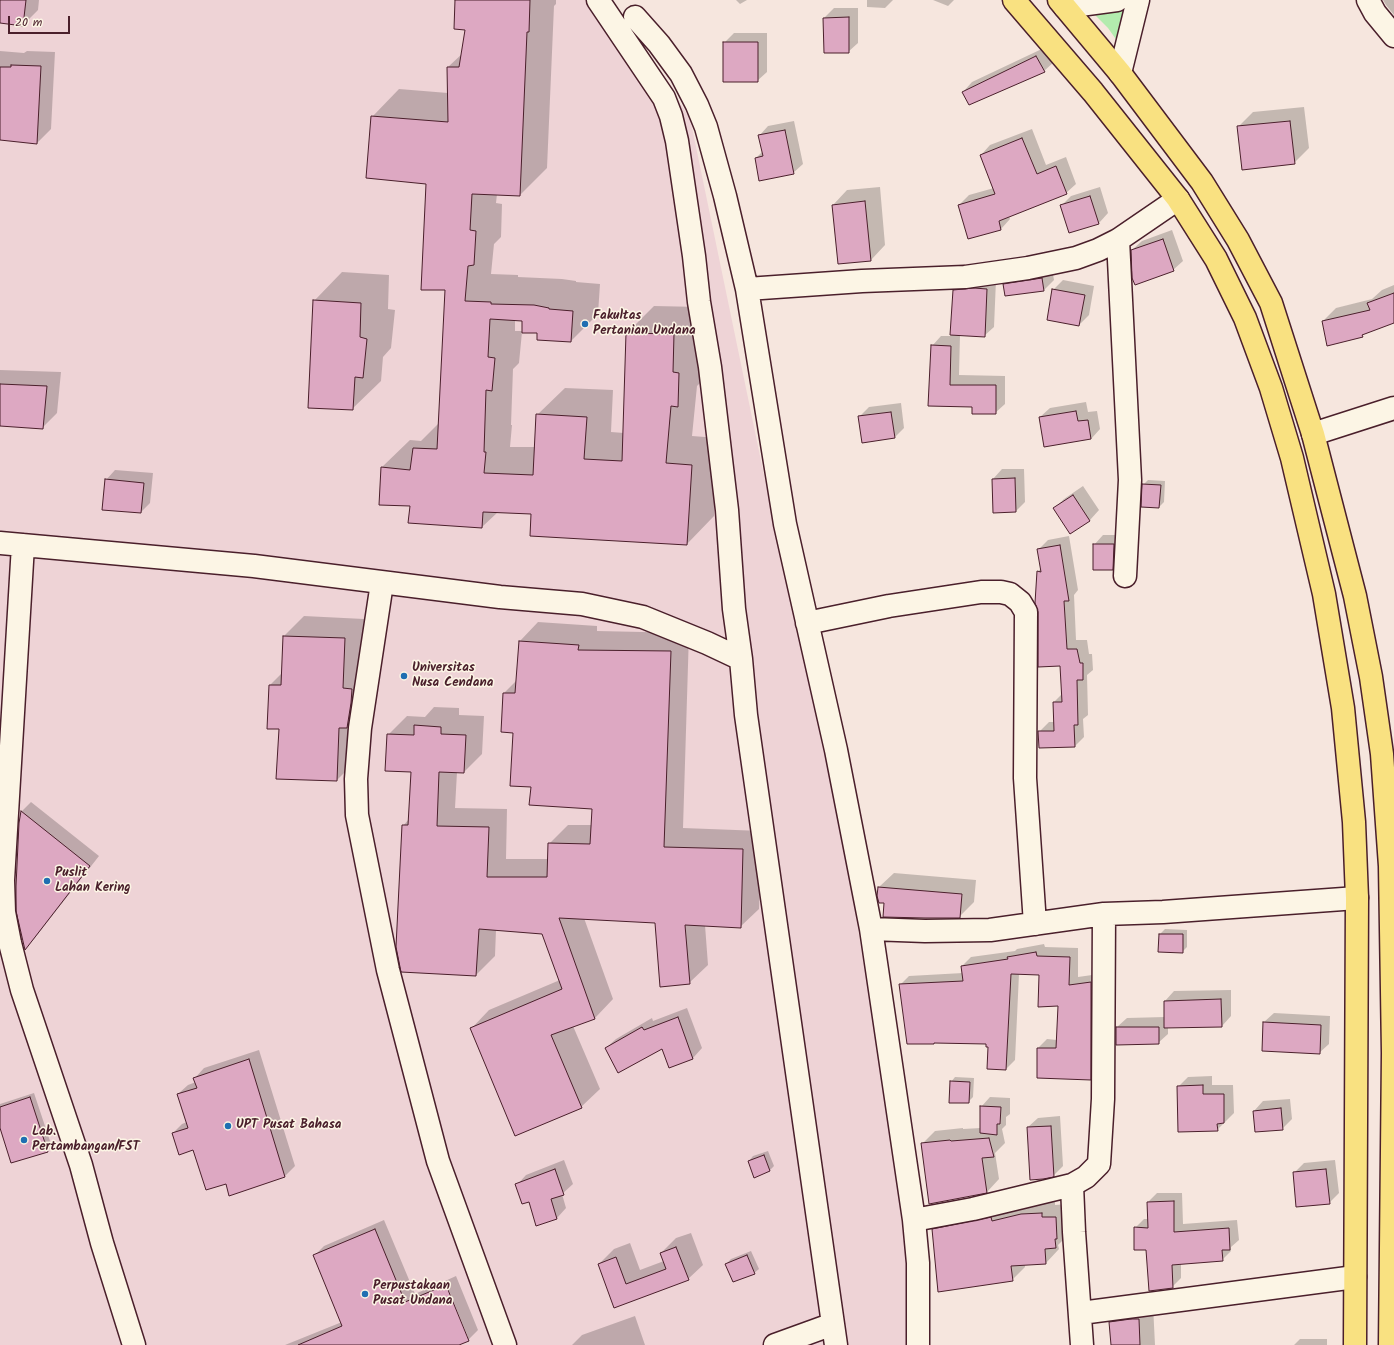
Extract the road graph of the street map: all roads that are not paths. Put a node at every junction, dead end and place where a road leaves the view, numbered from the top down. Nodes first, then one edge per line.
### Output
1 (598, 0) edge
2 (1014, 0) edge
3 (1117, 0) edge
4 (1138, 0) edge
5 (1368, 0) edge
6 (1062, 4) edge
7 (635, 17) dead end
8 (1394, 36) edge
9 (1120, 73) junction
10 (1178, 199) junction
11 (1118, 240) junction
12 (747, 289) junction
13 (1394, 408) edge
14 (1313, 434) junction
15 (0, 543) edge
16 (23, 545) junction
17 (1125, 576) dead end
18 (382, 583) junction
19 (807, 623) junction
20 (740, 659) junction
21 (1392, 865) edge
22 (1357, 898) junction
23 (1104, 914) junction
24 (1035, 924) junction
25 (871, 929) junction
26 (1393, 1053) edge
27 (1391, 1178) junction
28 (1356, 1180) junction
29 (1072, 1185) junction
30 (914, 1220) junction
31 (1392, 1228) edge
32 (1355, 1277) junction
33 (1080, 1313) junction
34 (835, 1334) edge
35 (134, 1345) edge
36 (505, 1345) edge
37 (775, 1345) edge
38 (918, 1345) edge
39 (1082, 1345) edge
40 (1355, 1345) edge
41 (1390, 1345) edge

1 - 20 street
2 - 10 highway
3 - 6 street
4 - 9 street
5 - 8 street
6 - 9 highway
7 - 12 street
9 - 14 highway
10 - 11 street
10 - 22 highway
11 - 12 street
11 - 17 street
12 - 19 street
13 - 14 street
14 - 21 highway
15 - 16 street
16 - 18 street
16 - 35 street
18 - 20 street
18 - 36 street
19 - 24 street
19 - 25 street
20 - 34 street
21 - 26 highway
22 - 23 street
22 - 28 highway
23 - 24 street
23 - 29 street
24 - 25 street
25 - 30 street
26 - 27 highway
27 - 28 highway
27 - 31 highway
28 - 32 highway
29 - 30 street
29 - 33 street
30 - 38 street
31 - 41 highway
32 - 33 street
32 - 40 highway
33 - 39 street
34 - 37 street

